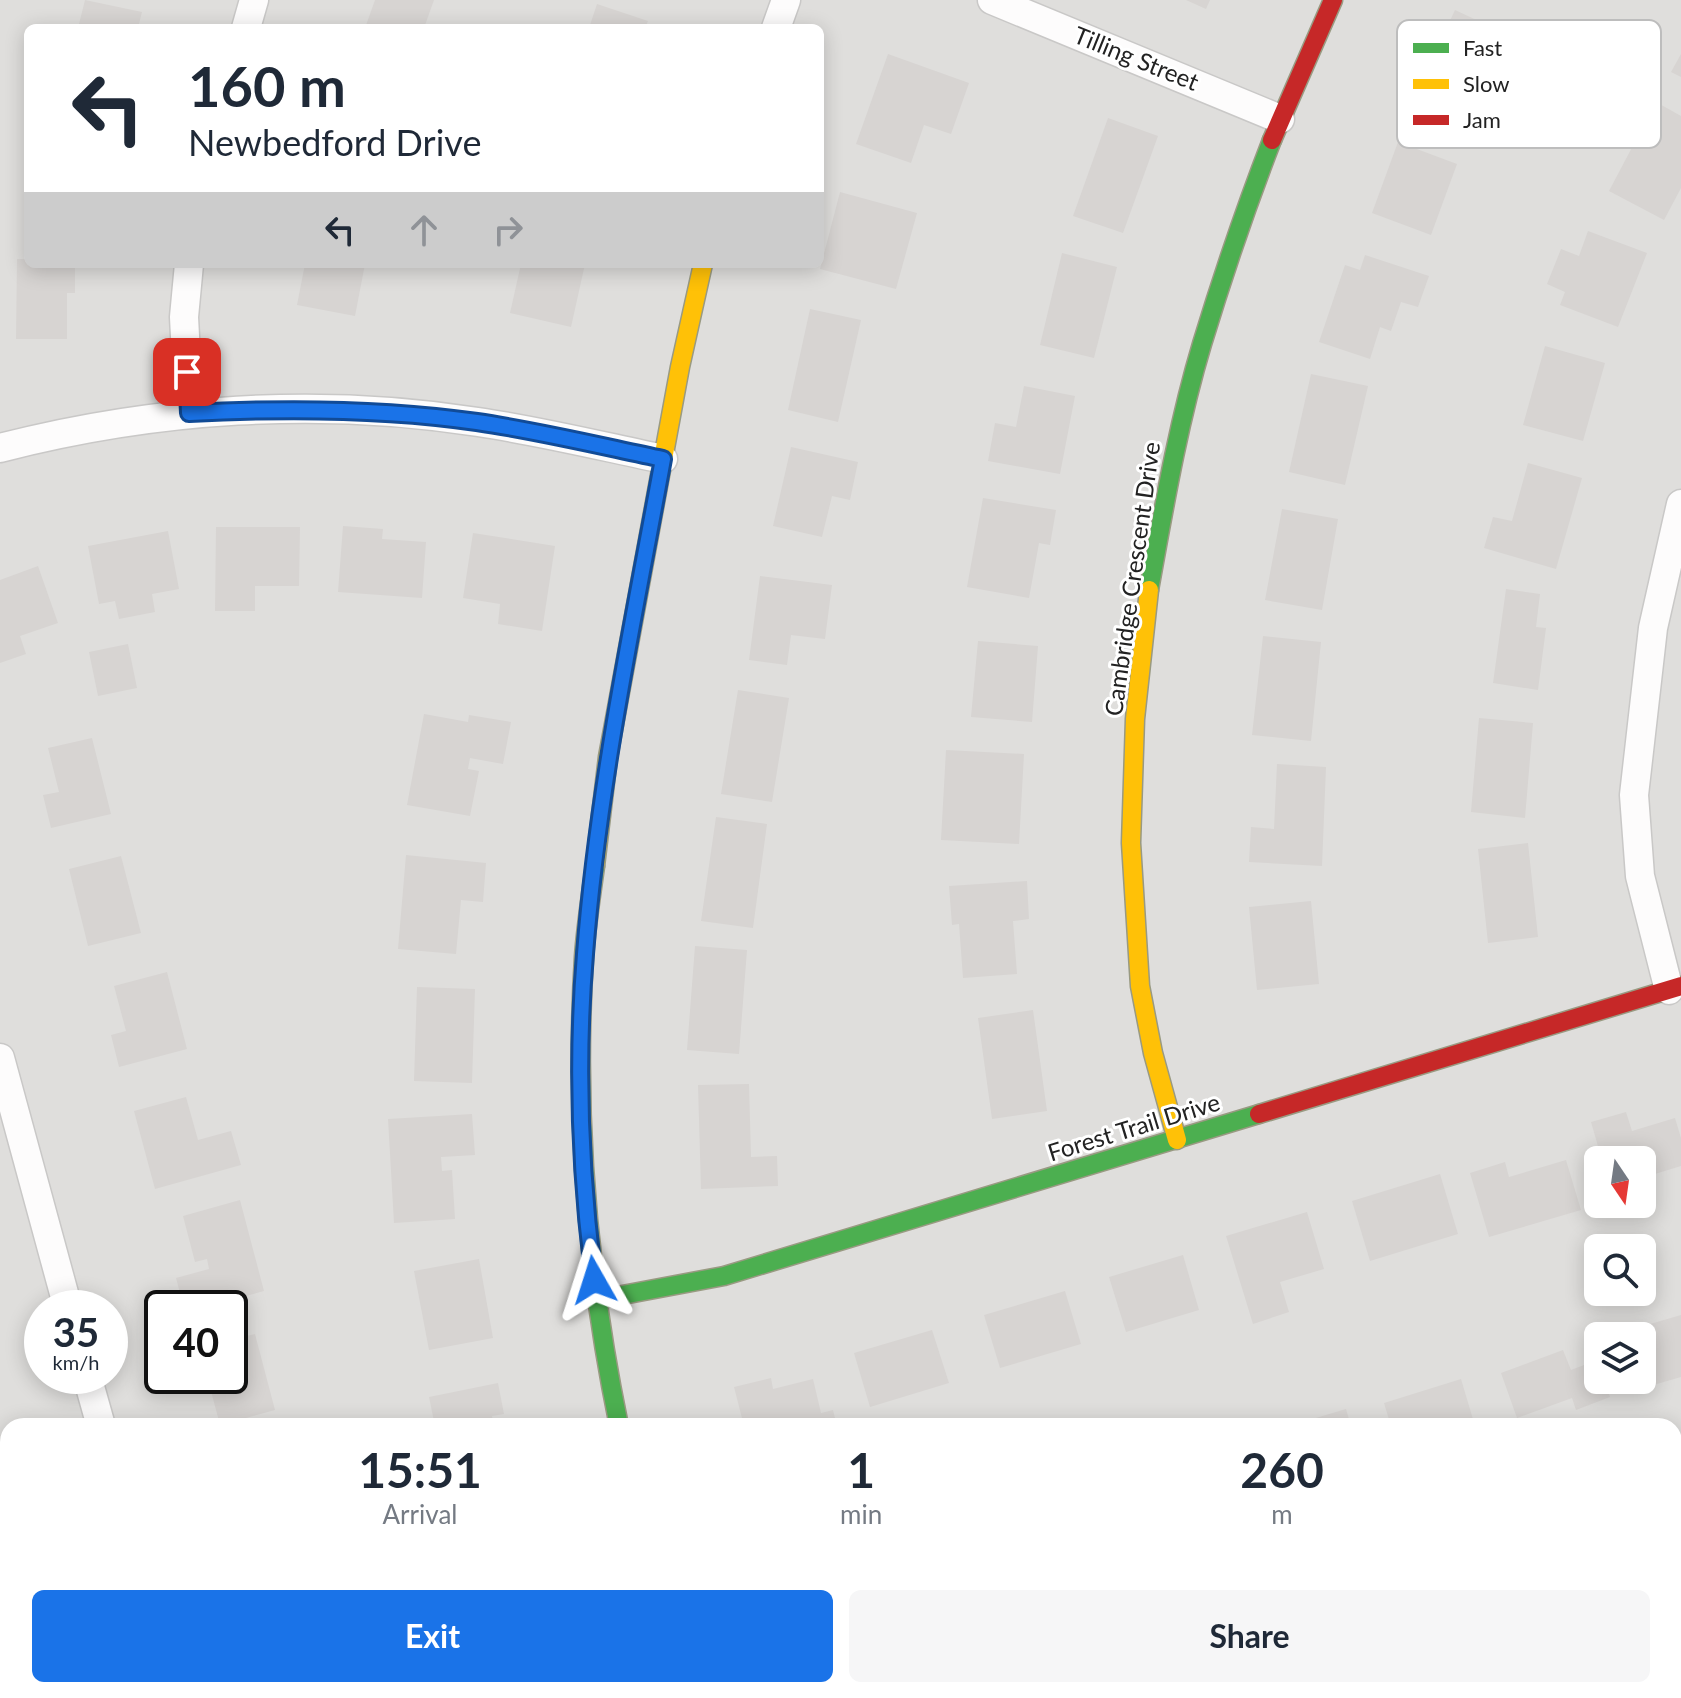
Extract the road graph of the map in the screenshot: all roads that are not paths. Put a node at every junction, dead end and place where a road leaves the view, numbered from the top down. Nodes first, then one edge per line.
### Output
1 (254, 0) edge
2 (786, 0) edge
3 (992, 0) edge
4 (1333, 0) edge
5 (247, 24) edge
6 (777, 24) edge
7 (1280, 119) junction
8 (189, 268) edge
9 (702, 268) edge
10 (189, 413) junction
11 (0, 448) edge
12 (663, 459) junction
13 (1681, 504) edge
14 (1675, 988) edge
15 (0, 1058) edge
16 (1177, 1140) junction
17 (63, 1290) edge
18 (596, 1300) junction
19 (92, 1394) edge
20 (99, 1418) edge
21 (618, 1418) edge

1 - 5 street
2 - 6 street
3 - 7 street, Tilling Street
4 - 7 street, Cambridge Crescent Drive
7 - 16 street, Cambridge Crescent Drive
8 - 10 street
9 - 12 street
10 - 11 street
10 - 12 street
12 - 18 street
13 - 14 street
14 - 16 street, Forest Trail Drive
15 - 17 street
16 - 18 street, Forest Trail Drive
18 - 21 street
19 - 20 street

